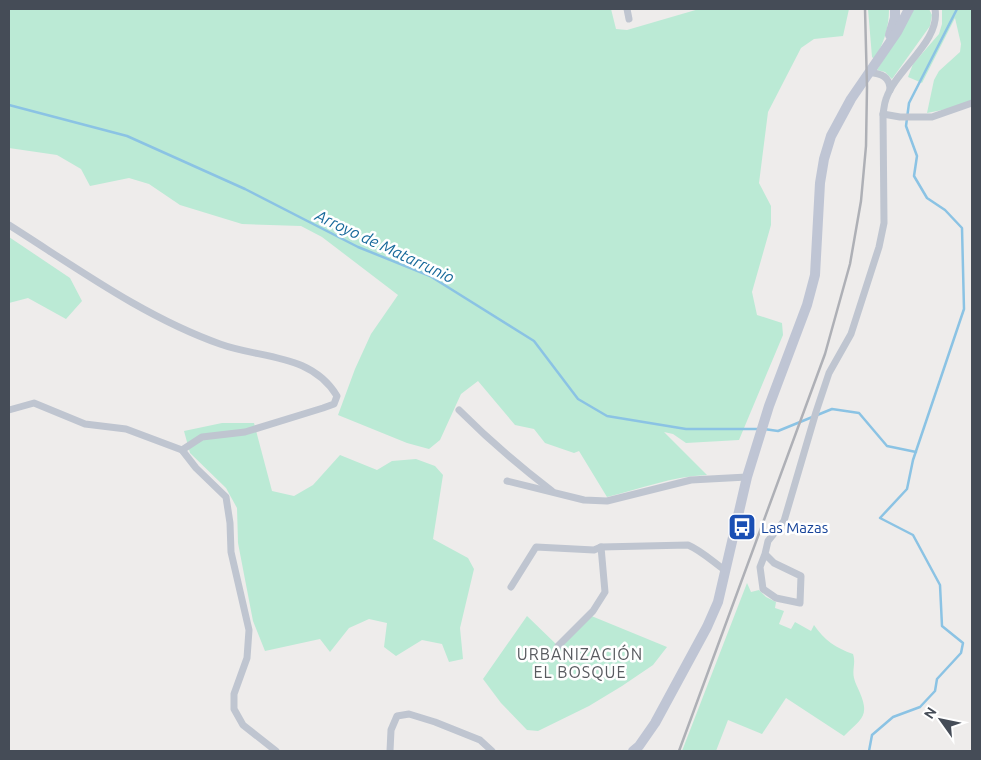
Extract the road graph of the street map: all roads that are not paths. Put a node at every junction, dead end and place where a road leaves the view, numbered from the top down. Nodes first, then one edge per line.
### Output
1 (627, 9) edge
2 (895, 9) edge
3 (909, 9) edge
4 (935, 11) edge
5 (629, 19) dead end
6 (888, 44) junction
7 (869, 72) junction
8 (890, 91) junction
9 (972, 103) edge
10 (883, 114) junction
11 (9, 225) edge
12 (9, 410) edge
13 (458, 410) dead end
14 (182, 450) junction
15 (747, 477) junction
16 (507, 482) dead end
17 (556, 494) junction
18 (601, 547) junction
19 (765, 554) junction
20 (726, 571) junction
21 (511, 587) dead end
22 (558, 646) dead end
23 (276, 751) edge
24 (390, 751) edge
25 (492, 751) edge
26 (634, 751) edge

1 - 5 street
2 - 6 street
3 - 6 street
4 - 8 street
6 - 7 street
7 - 8 street
7 - 15 street
8 - 10 street
9 - 10 street
10 - 19 street
11 - 14 street
12 - 14 street
13 - 17 street
14 - 23 street
15 - 17 street
15 - 20 street
16 - 17 street
18 - 20 street
18 - 21 street
18 - 22 street
19 - 19 street
20 - 26 street
24 - 25 street

